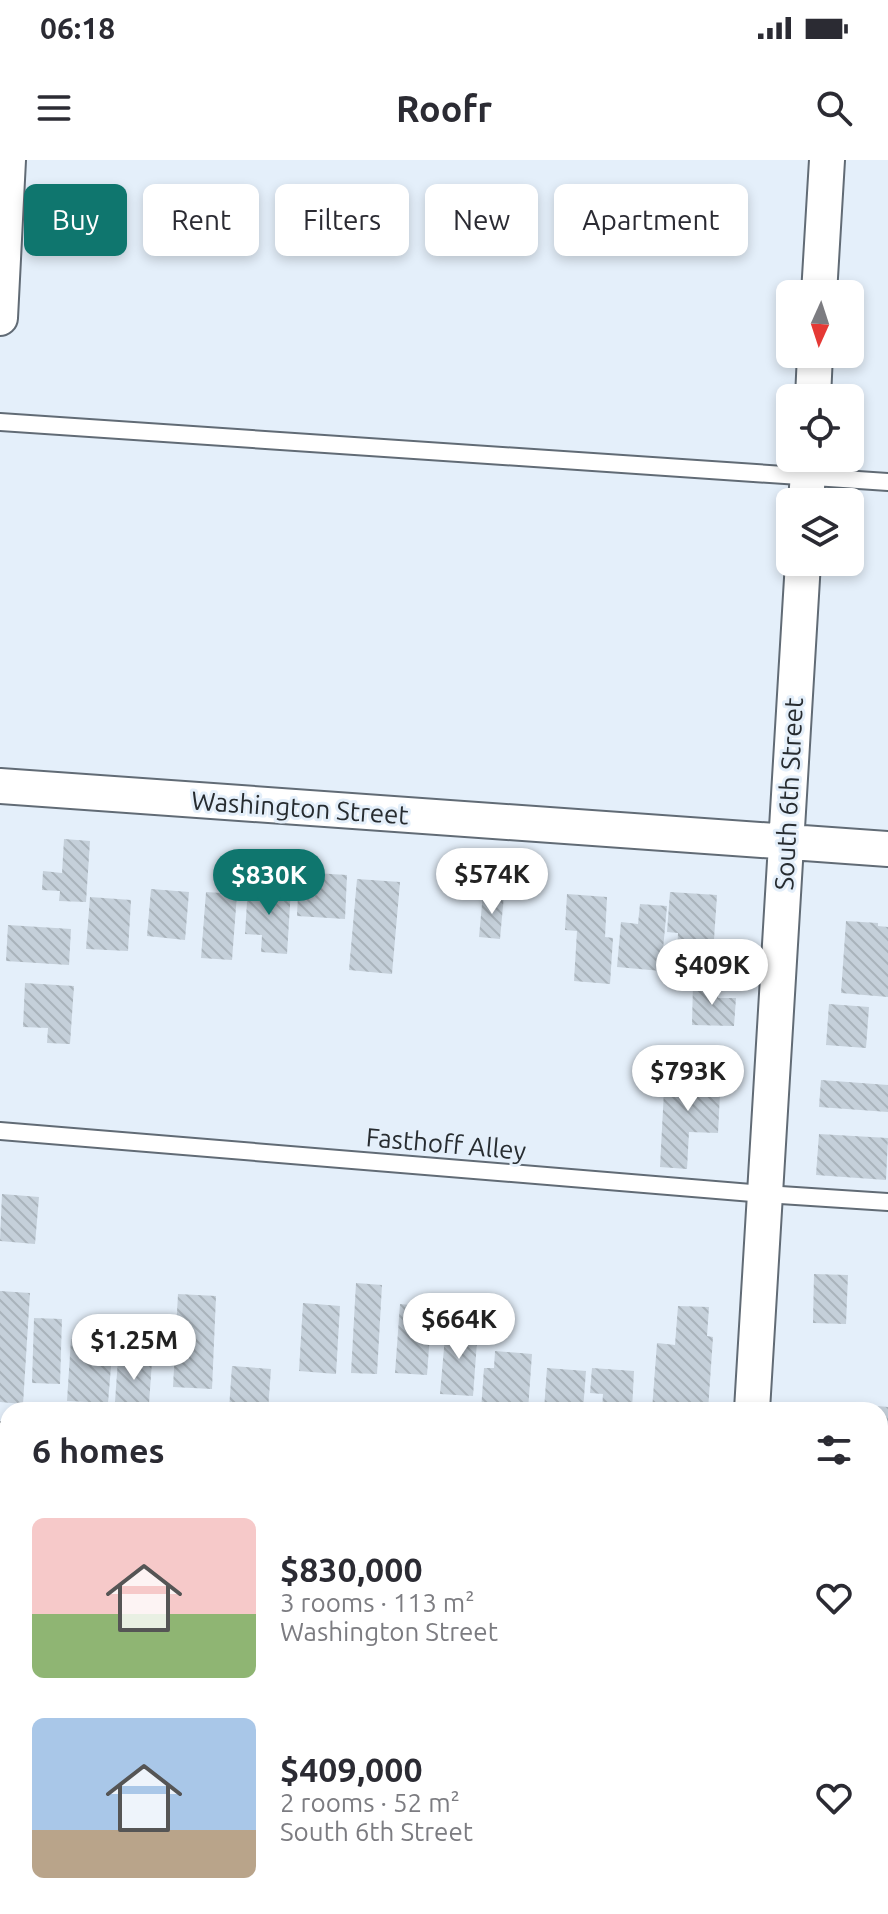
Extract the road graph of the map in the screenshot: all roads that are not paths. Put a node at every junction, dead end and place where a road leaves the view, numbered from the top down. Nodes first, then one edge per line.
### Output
1 (8, 160) edge
2 (827, 160) edge
3 (820, 280) edge
4 (0, 318) edge
5 (0, 422) edge
6 (808, 479) edge
7 (888, 482) edge
8 (802, 576) edge
9 (0, 786) edge
10 (786, 842) junction
11 (888, 849) edge
12 (0, 1131) edge
13 (765, 1194) junction
14 (888, 1202) edge
15 (752, 1402) edge

1 - 4 street
2 - 3 street
5 - 6 lane
6 - 7 lane
8 - 10 street, South 6th Street
9 - 10 street, Washington Street
10 - 11 street, Washington Street
10 - 13 street, South 6th Street
12 - 13 lane, Fasthoff Alley
13 - 14 lane, Fasthoff Alley
13 - 15 street, South 6th Street

